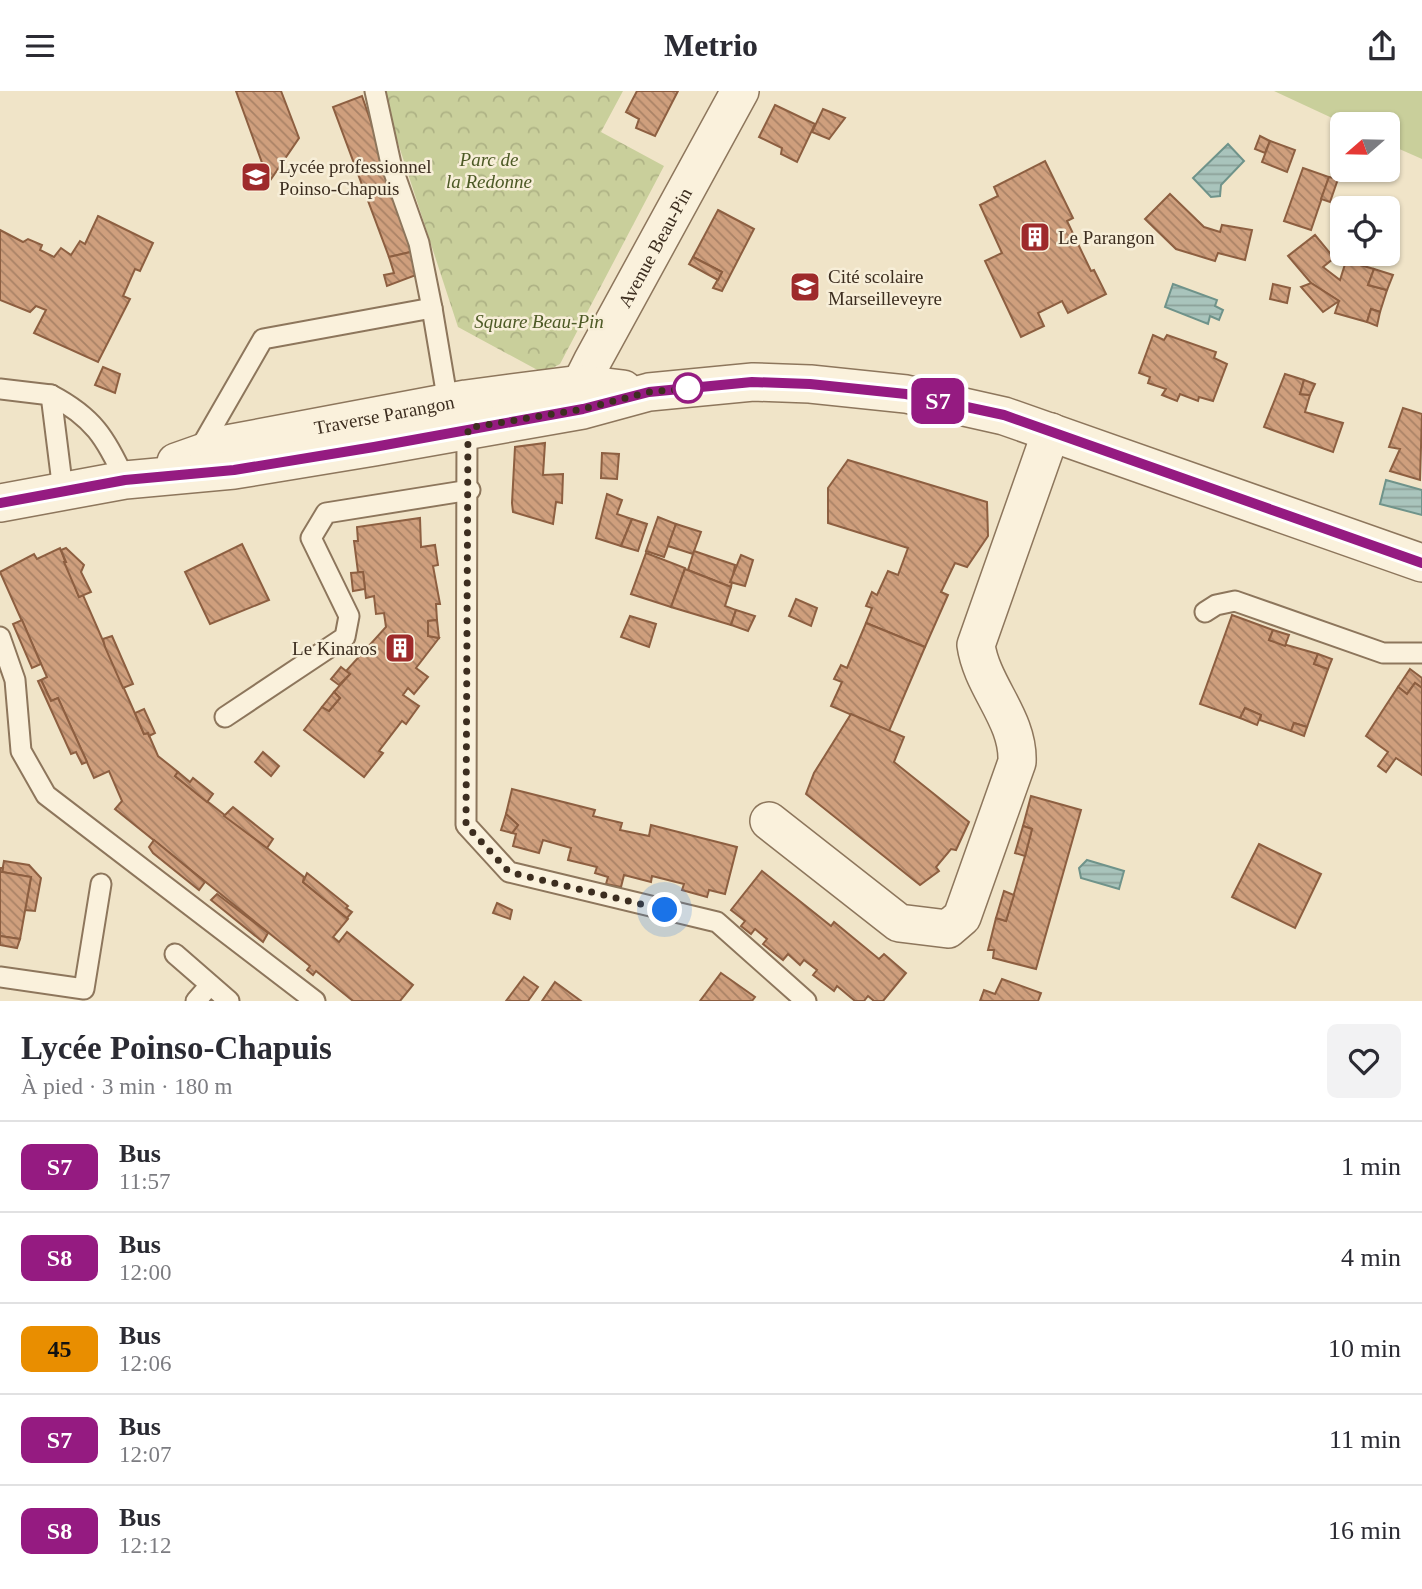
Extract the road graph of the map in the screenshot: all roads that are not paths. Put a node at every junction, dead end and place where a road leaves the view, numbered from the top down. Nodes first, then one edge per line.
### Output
1 (374, 91) edge
2 (740, 91) edge
3 (432, 309) junction
4 (0, 389) edge
5 (51, 395) junction
6 (582, 397) junction
7 (461, 410) junction
8 (1051, 432) junction
9 (196, 455) junction
10 (125, 480) junction
11 (470, 490) junction
12 (63, 491) junction
13 (0, 503) edge
14 (1422, 563) edge
15 (1205, 612) dead end
16 (0, 637) edge
17 (1422, 653) edge
18 (225, 717) dead end
19 (769, 821) dead end
20 (102, 884) dead end
21 (175, 954) dead end
22 (0, 977) edge
23 (210, 985) junction
24 (196, 1001) edge
25 (229, 1001) edge
26 (316, 1001) edge
27 (806, 1001) edge

1 - 3 lane
2 - 6 street, Avenue Beau-Pin
3 - 7 lane
3 - 9 lane
4 - 5 lane
5 - 10 lane
5 - 12 lane
6 - 7 street, Traverse Parangon
6 - 8 street, Traverse Parangon
7 - 9 street, Traverse Parangon
7 - 10 street, Traverse Parangon
7 - 11 lane
8 - 14 street, Traverse Parangon
8 - 19 street
9 - 10 street, Traverse Parangon
10 - 12 street, Traverse Parangon
11 - 18 lane
11 - 27 lane
12 - 13 street, Traverse Parangon
15 - 17 lane
16 - 26 lane
20 - 22 lane
21 - 23 lane
23 - 24 lane
23 - 25 lane

